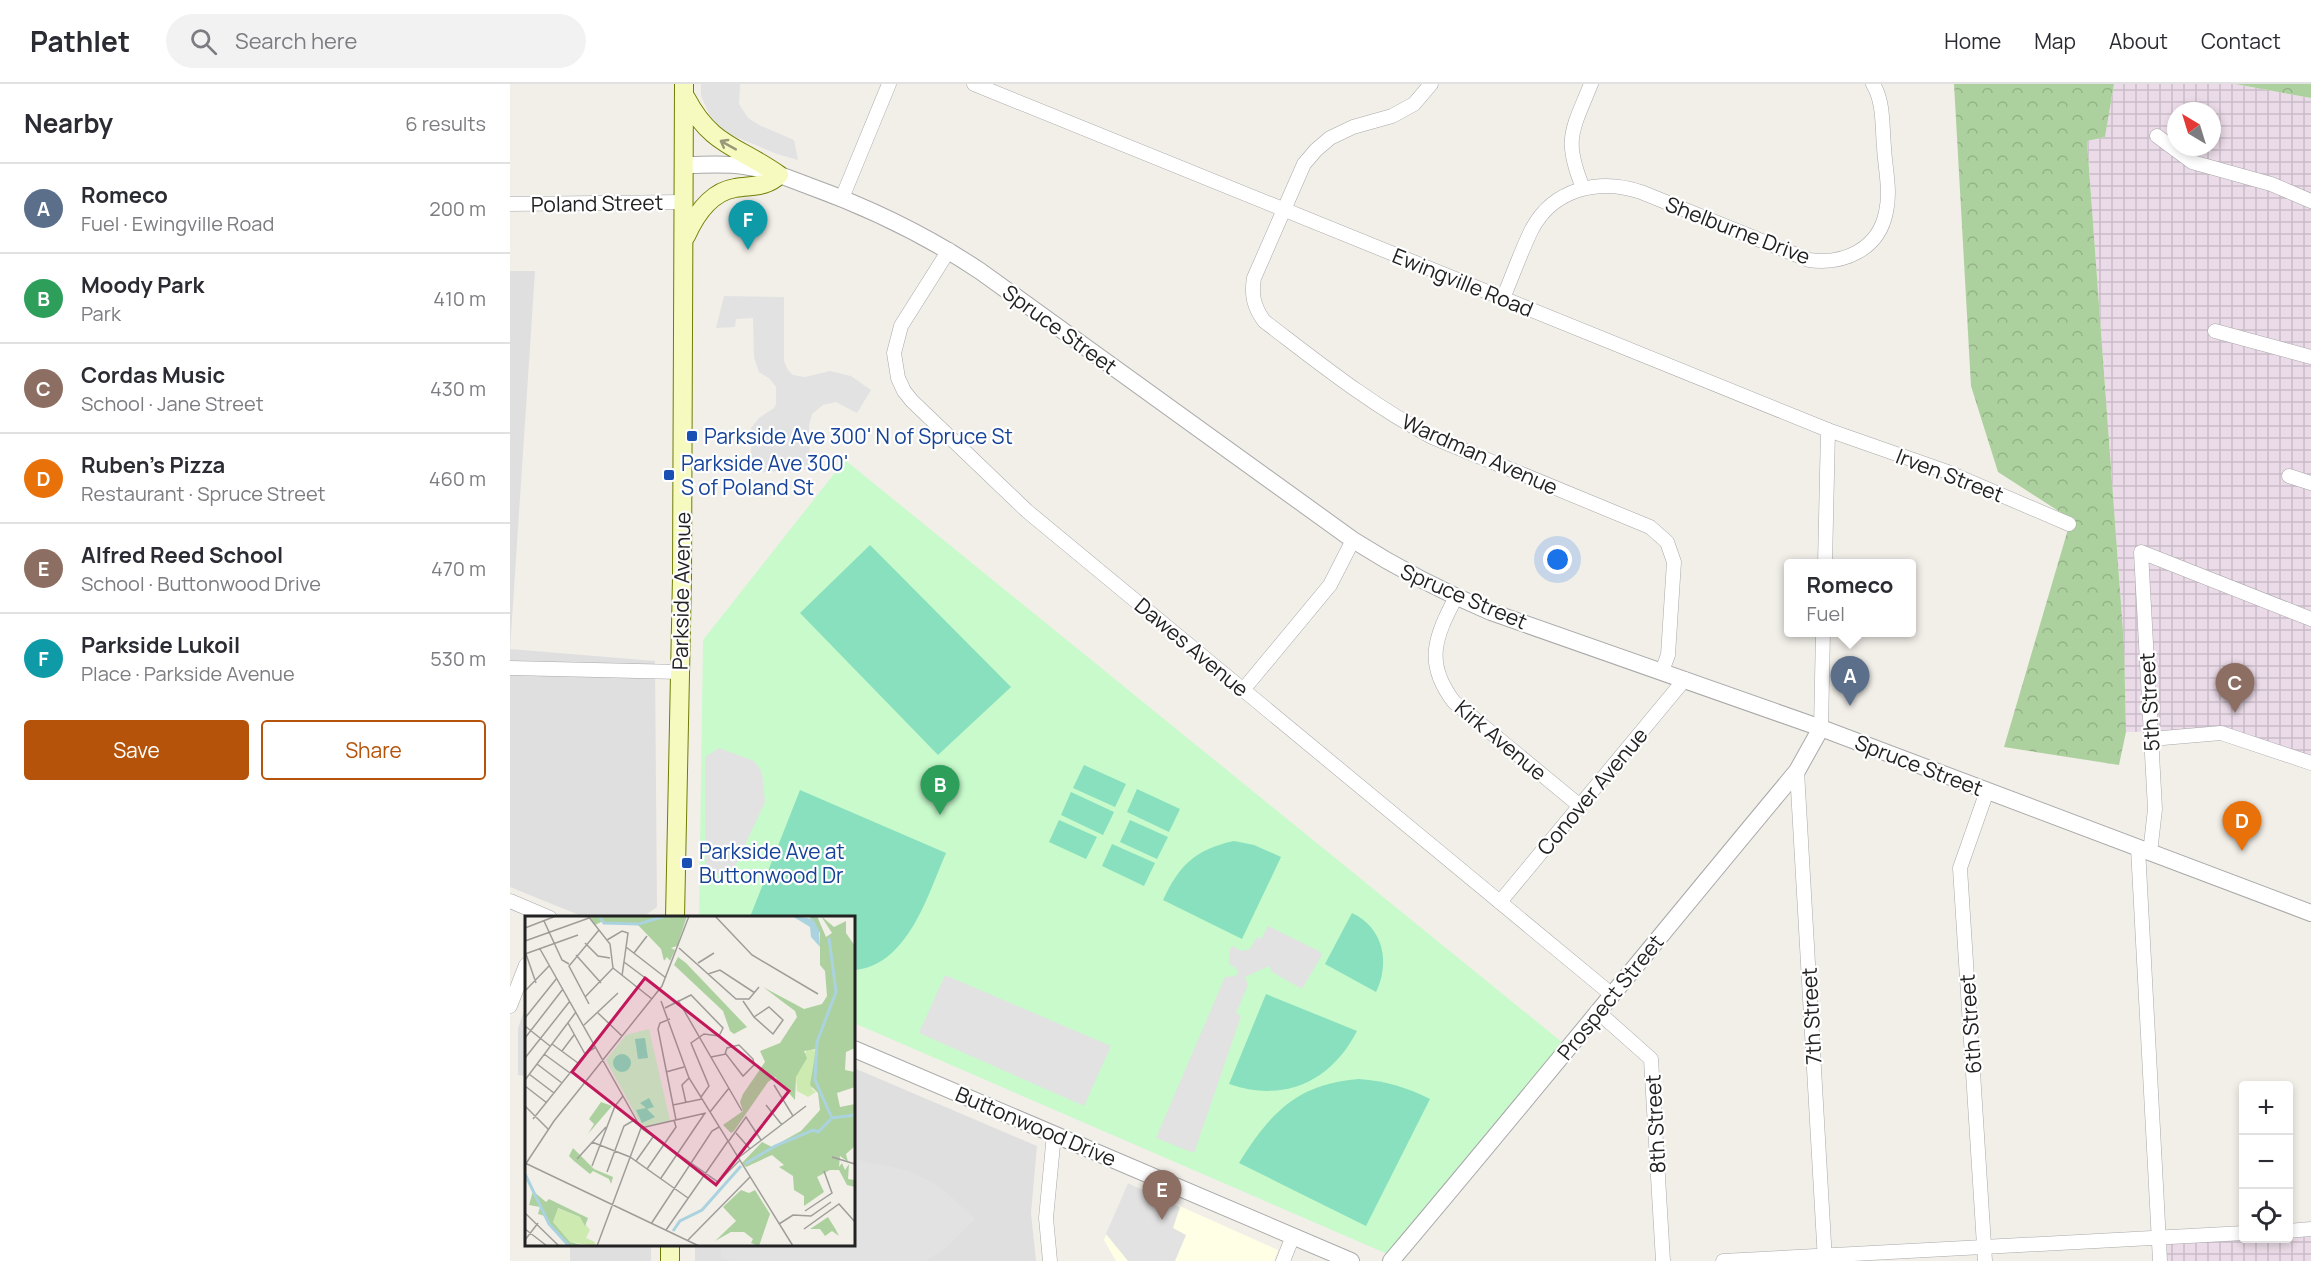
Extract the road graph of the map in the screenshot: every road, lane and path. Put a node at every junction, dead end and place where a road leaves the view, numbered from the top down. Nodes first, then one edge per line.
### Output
1 (889, 84) edge
2 (974, 84) edge
3 (1431, 84) edge
4 (1591, 84) edge
5 (1873, 84) edge
6 (685, 89) edge
7 (2157, 136) dead end
8 (684, 165) junction
9 (778, 175) junction
10 (1583, 188) junction
11 (842, 198) junction
12 (2311, 201) edge
13 (684, 202) junction
14 (510, 204) edge
15 (1285, 210) junction
16 (684, 241) junction
17 (949, 250) junction
18 (1503, 298) junction
19 (2215, 331) dead end
20 (2311, 357) edge
21 (1828, 430) junction
22 (2289, 476) dead end
23 (2311, 483) edge
24 (2069, 524) dead end
25 (1353, 540) junction
26 (1825, 559) edge
27 (1456, 597) junction
28 (2311, 619) edge
29 (1823, 637) edge
30 (510, 668) edge
31 (1662, 671) junction
32 (680, 672) junction
33 (1685, 680) junction
34 (1243, 690) junction
35 (1821, 728) junction
36 (2151, 739) junction
37 (2311, 763) edge
38 (1797, 771) junction
39 (1987, 791) junction
40 (1580, 806) junction
41 (2144, 850) junction
42 (676, 898) junction
43 (510, 901) edge
44 (1500, 902) junction
45 (2311, 913) edge
46 (545, 916) edge
47 (662, 916) edge
48 (675, 916) edge
49 (525, 968) edge
50 (1611, 994) junction
51 (510, 1006) edge
52 (1597, 1011) junction
53 (855, 1048) edge
54 (1054, 1134) junction
55 (2311, 1229) edge
56 (2293, 1230) edge
57 (2239, 1233) edge
58 (1293, 1236) junction
59 (2159, 1238) junction
60 (1985, 1254) edge
61 (1824, 1258) edge
62 (1050, 1261) edge
63 (1283, 1261) edge
64 (1351, 1261) edge
65 (1391, 1261) edge
66 (1663, 1261) edge
67 (1723, 1261) edge
68 (2160, 1261) edge

1 - 11 street
2 - 15 street, Ewingville Road
3 - 15 street, Wardman Avenue
4 - 10 street
5 - 10 street, Shelburne Drive
6 - 8 main road, Parkside Avenue
9 -> 6 main road
7 - 12 street
8 - 9 street, Spruce Street
8 - 13 main road, Parkside Avenue
9 - 11 street, Spruce Street
9 - 16 main road
10 - 18 street, Shelburne Drive
11 - 17 street, Spruce Street
13 - 14 street, Poland Street
13 - 16 main road, Parkside Avenue
15 - 18 street, Ewingville Road
15 - 31 street, Wardman Avenue
16 - 32 main road, Parkside Avenue
17 - 25 street, Spruce Street
17 - 34 street, Dawes Avenue
18 - 21 street, Ewingville Road
19 - 20 street
21 - 24 street, Irven Street
21 - 26 street
22 - 23 street
25 - 27 street, Spruce Street
25 - 34 street
27 - 31 street, Spruce Street
27 - 40 street, Kirk Avenue
28 - 36 street, 5th Street
29 - 35 street
30 - 32 street
31 - 33 street, Spruce Street
32 - 42 main road, Parkside Avenue
33 - 35 street, Spruce Street
33 - 40 street, Conover Avenue
34 - 44 street, Dawes Avenue
35 - 38 street, Prospect Street
35 - 39 street, Spruce Street
36 - 37 street
36 - 41 street, 5th Street
38 - 50 street, Prospect Street
38 - 61 street, 7th Street
39 - 41 street, Spruce Street
39 - 60 street, 6th Street
40 - 44 street, Conover Avenue
41 - 45 street, Spruce Street
41 - 59 street, 5th Street
42 - 47 main road
42 - 48 main road, Parkside Avenue
43 - 46 street
44 - 50 street, Dawes Avenue
49 - 51 street
50 - 52 street, Prospect Street
52 - 65 street, Prospect Street
52 - 66 street, 8th Street
53 - 54 street, Buttonwood Drive
54 - 58 street, Buttonwood Drive
54 - 62 street
55 - 56 street
57 - 59 street
58 - 63 street
58 - 64 street, Buttonwood Drive
59 - 60 street
59 - 68 street, 5th Street
60 - 61 street
61 - 67 street

